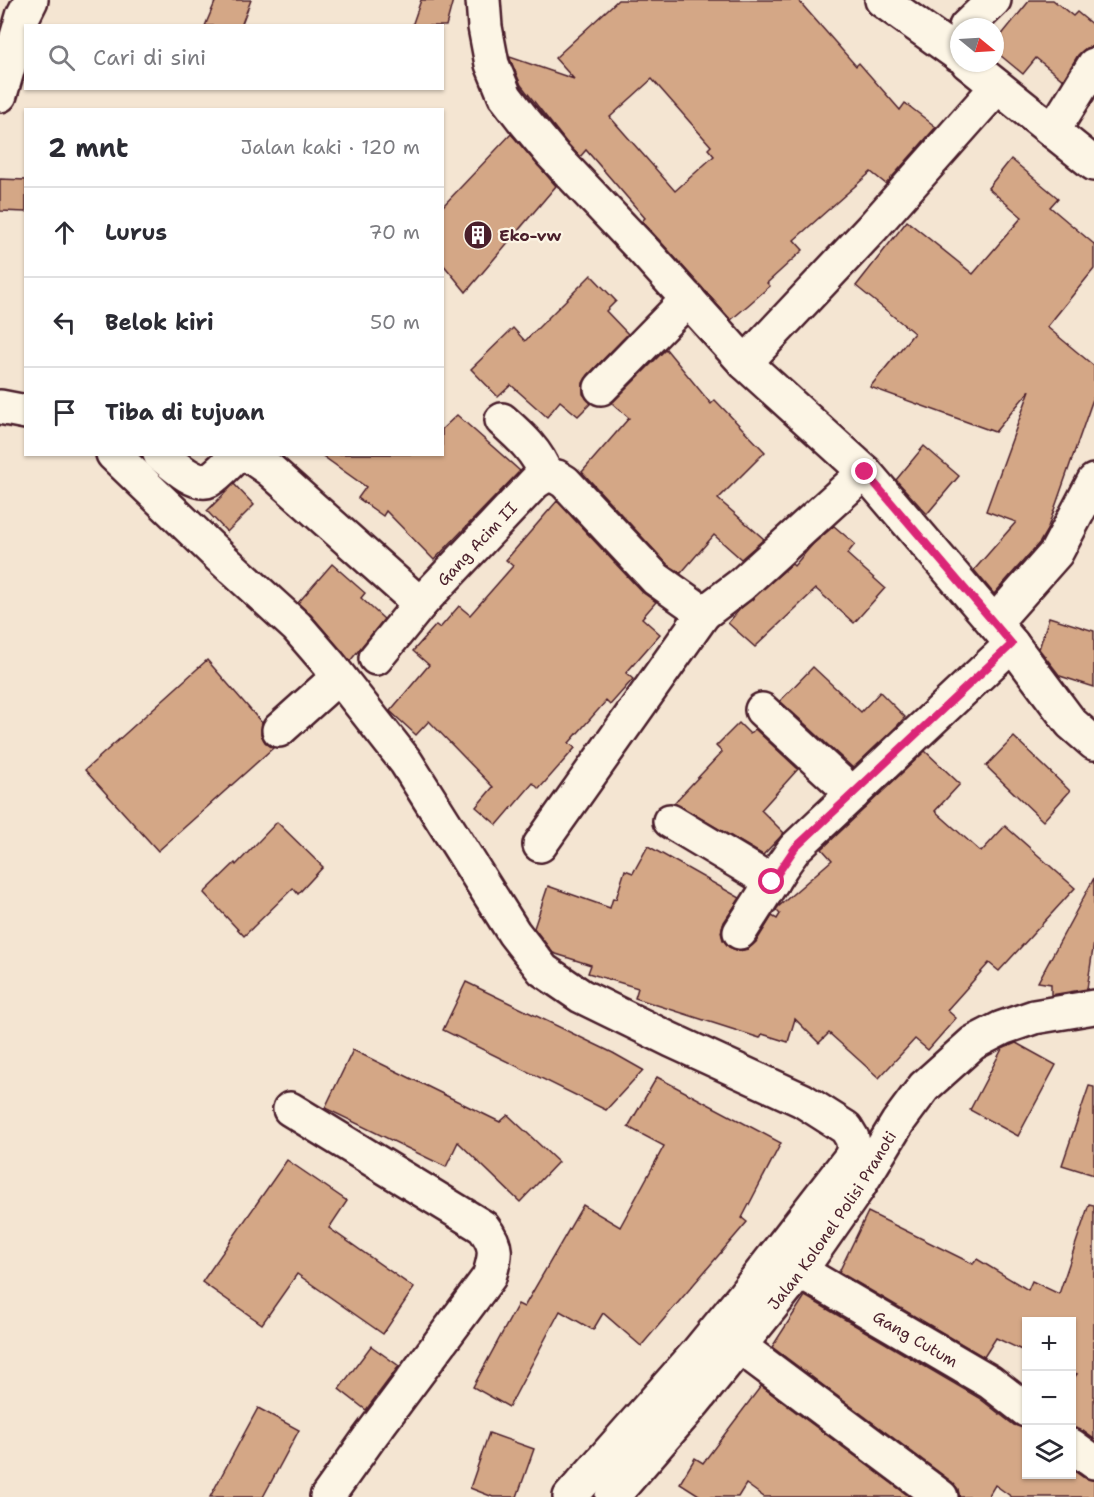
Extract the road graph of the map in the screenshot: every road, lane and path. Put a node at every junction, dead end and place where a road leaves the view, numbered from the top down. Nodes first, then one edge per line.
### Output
1 (31, 0) edge
2 (483, 0) edge
3 (882, 0) edge
4 (994, 0) edge
5 (980, 18) edge
6 (950, 39) edge
7 (1094, 64) edge
8 (984, 72) edge
9 (997, 87) junction
10 (0, 95) edge
11 (1053, 131) junction
12 (1094, 164) edge
13 (688, 299) junction
14 (746, 363) junction
15 (601, 388) dead end
16 (0, 407) edge
17 (24, 412) edge
18 (502, 420) dead end
19 (115, 456) edge
20 (163, 456) edge
21 (236, 456) edge
22 (250, 456) edge
23 (865, 472) junction
24 (546, 475) junction
25 (1094, 481) edge
26 (420, 604) junction
27 (704, 613) junction
28 (1003, 633) junction
29 (376, 658) dead end
30 (338, 677) junction
31 (762, 710) dead end
32 (279, 730) dead end
33 (1094, 743) edge
34 (853, 794) junction
35 (670, 821) dead end
36 (540, 845) dead end
37 (772, 882) junction
38 (740, 932) dead end
39 (1094, 1007) edge
40 (290, 1109) dead end
41 (800, 1271) junction
42 (739, 1346) junction
43 (1022, 1407) edge
44 (1076, 1449) edge
45 (1094, 1462) edge
46 (327, 1497) edge
47 (570, 1497) edge
48 (612, 1497) edge
49 (941, 1497) edge

1 - 10 street
2 - 13 street
3 - 6 street
4 - 5 street
7 - 11 street
8 - 9 street
9 - 11 street
9 - 14 street
11 - 12 street
13 - 14 street
13 - 15 street
14 - 23 street
16 - 17 street
18 - 24 street
19 - 30 street
20 - 21 street
22 - 26 street
23 - 27 street
23 - 28 street
24 - 26 street, Gang Acim II
24 - 27 street
25 - 28 street
26 - 29 street, Gang Acim II
27 - 36 street
28 - 33 street
28 - 34 street
30 - 32 street
30 - 47 street
31 - 34 street
34 - 37 street
35 - 37 street
37 - 38 street
39 - 41 street, Jalan Kolonel Polisi Pranoti
40 - 46 street
41 - 42 street, Jalan Kolonel Polisi Pranoti
41 - 43 street, Gang Cutum
42 - 48 street, Jalan Kolonel Polisi Pranoti
42 - 49 street
44 - 45 street

